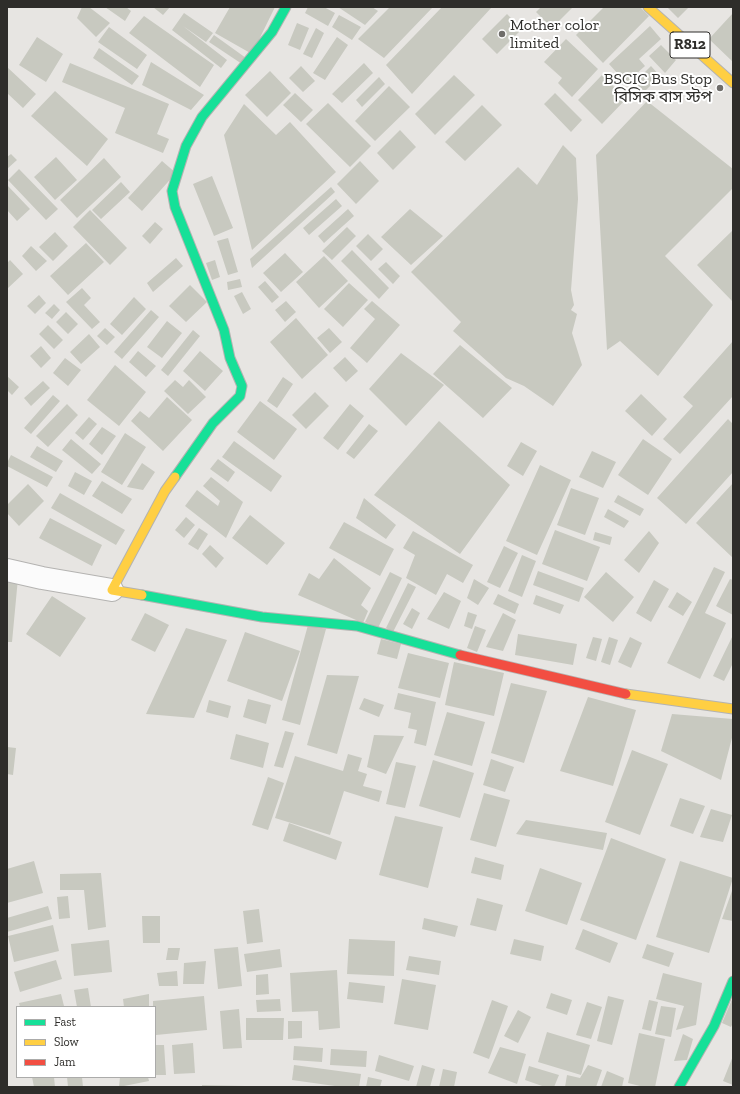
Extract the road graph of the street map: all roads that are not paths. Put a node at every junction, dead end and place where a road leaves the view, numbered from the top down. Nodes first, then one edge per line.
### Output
1 (286, 7) edge
2 (648, 7) edge
3 (733, 83) edge
4 (7, 570) edge
5 (112, 590) junction
6 (733, 709) edge
7 (733, 981) edge
8 (679, 1087) edge

1 - 5 street
2 - 3 street, R812
4 - 5 street
5 - 6 street
7 - 8 street

